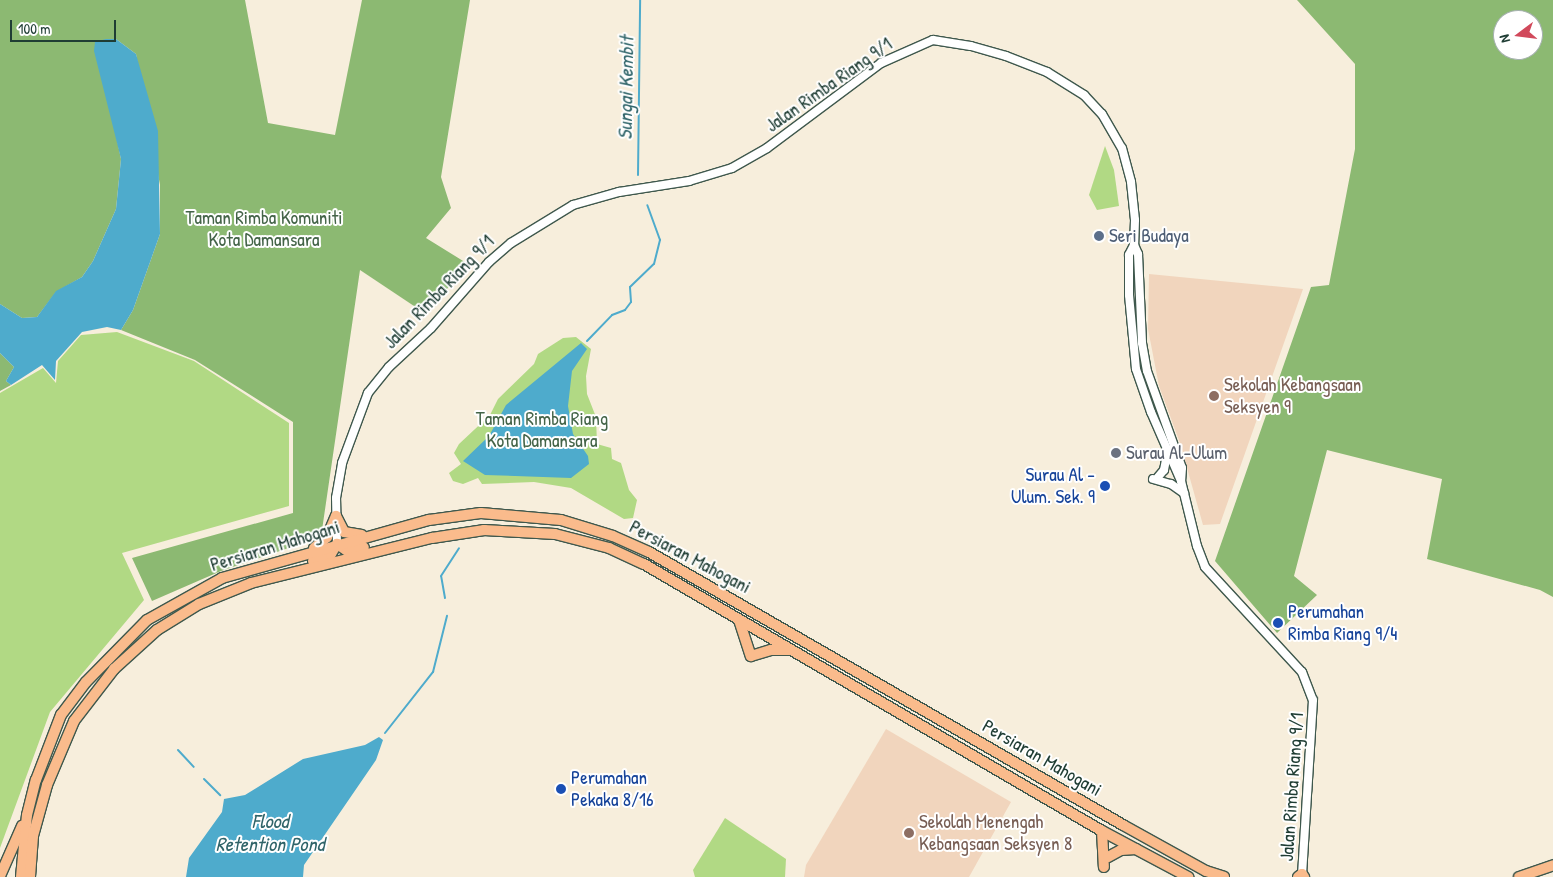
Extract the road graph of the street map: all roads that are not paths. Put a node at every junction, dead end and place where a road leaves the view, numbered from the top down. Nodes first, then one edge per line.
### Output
1 (1134, 245) junction
2 (1167, 453) junction
3 (1181, 481) junction
4 (1184, 493) junction
5 (336, 516) junction
6 (373, 535) junction
7 (432, 538) junction
8 (337, 544) junction
9 (305, 554) junction
10 (281, 574) junction
11 (739, 620) junction
12 (791, 651) junction
13 (27, 815) junction
14 (1102, 831) junction
15 (1137, 850) junction
16 (1108, 857) dead end
17 (1104, 867) dead end
18 (1549, 869) edge
19 (0, 876) edge
20 (1302, 876) edge
21 (21, 877) edge
22 (30, 877) edge
23 (1188, 877) edge
24 (1224, 877) edge
25 (1519, 877) edge

1 - 2 street, Jalan Rimba Riang 9/1
1 - 3 street
1 - 5 street, Jalan Rimba Riang 9/1
2 - 3 street, Jalan Rimba Riang 9/1
2 - 4 street
3 - 4 street, Jalan Rimba Riang 9/1
4 - 20 street, Jalan Rimba Riang 9/1
5 - 6 main road
5 - 8 street, Jalan Rimba Riang 9/1
5 - 9 main road
6 - 8 main road, Persiaran Mahogani
6 - 24 main road, Persiaran Mahogani
7 - 8 main road
7 - 10 main road, Persiaran Mahogani
7 - 11 main road, Persiaran Mahogani
8 - 9 main road, Persiaran Mahogani
8 - 10 main road
9 - 13 main road, Persiaran Mahogani
10 - 22 main road, Persiaran Mahogani
11 - 12 main road, Persiaran Mahogani
11 - 12 main road
12 - 14 main road, Persiaran Mahogani
13 - 19 main road
13 - 21 main road, Persiaran Mahogani
14 - 15 main road, Persiaran Mahogani
14 - 17 main road
15 - 16 main road
15 - 23 main road, Persiaran Mahogani
18 - 25 main road

